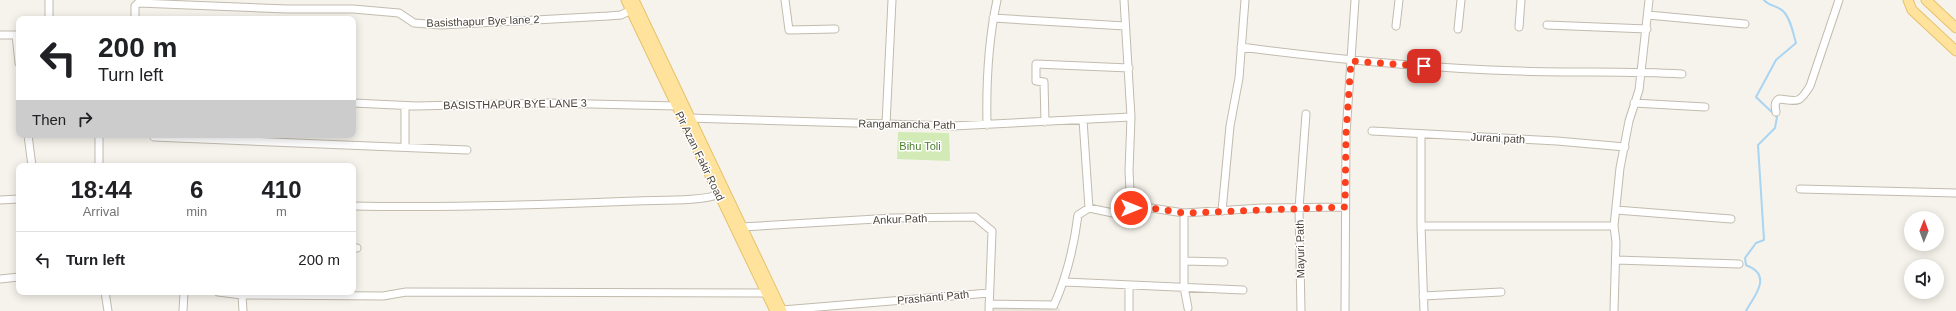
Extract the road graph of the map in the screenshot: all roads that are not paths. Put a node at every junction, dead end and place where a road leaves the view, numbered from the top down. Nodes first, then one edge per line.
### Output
1 (49, 0) edge
2 (626, 0) edge
3 (634, 0) edge
4 (785, 0) edge
5 (892, 0) edge
6 (997, 0) edge
7 (1124, 0) edge
8 (1245, 0) edge
9 (1355, 0) edge
10 (1399, 0) edge
11 (1461, 0) edge
12 (1521, 0) edge
13 (1649, 0) edge
14 (1839, 0) edge
15 (1909, 0) edge
16 (1926, 0) edge
17 (1934, 0) edge
18 (136, 3) edge
19 (631, 10) junction
20 (1648, 15) junction
21 (49, 16) edge
22 (135, 16) edge
23 (993, 18) junction
24 (1956, 20) edge
25 (1745, 24) dead end
26 (1547, 25) dead end
27 (1125, 26) junction
28 (1396, 26) dead end
29 (1519, 27) dead end
30 (1956, 28) edge
31 (835, 29) dead end
32 (1458, 29) dead end
33 (1647, 29) junction
34 (0, 35) edge
35 (16, 35) edge
36 (1956, 42) edge
37 (1241, 47) junction
38 (1956, 51) edge
39 (1351, 61) junction
40 (1129, 68) junction
41 (1640, 72) junction
42 (1682, 74) dead end
43 (356, 103) edge
44 (1634, 103) junction
45 (405, 106) junction
46 (677, 106) junction
47 (1705, 107) dead end
48 (1776, 112) dead end
49 (1306, 114) dead end
50 (1131, 117) junction
51 (686, 118) junction
52 (1082, 120) junction
53 (1045, 122) junction
54 (886, 124) junction
55 (987, 125) junction
56 (1372, 131) dead end
57 (1421, 134) junction
58 (28, 138) edge
59 (100, 138) edge
60 (179, 138) edge
61 (406, 147) junction
62 (1625, 147) junction
63 (467, 150) dead end
64 (32, 163) edge
65 (99, 163) edge
66 (1800, 190) dead end
67 (1956, 193) edge
68 (722, 194) junction
69 (16, 198) edge
70 (0, 200) edge
71 (356, 206) edge
72 (1345, 207) junction
73 (1089, 208) junction
74 (1131, 208) junction
75 (1299, 208) junction
76 (1616, 210) junction
77 (1222, 211) junction
78 (1184, 213) junction
79 (1731, 218) dead end
80 (1421, 226) junction
81 (1614, 226) junction
82 (742, 227) junction
83 (1616, 260) junction
84 (1184, 261) junction
85 (1224, 262) dead end
86 (1739, 264) dead end
87 (16, 277) edge
88 (0, 279) edge
89 (1065, 282) junction
90 (1129, 285) junction
91 (1184, 287) junction
92 (1243, 290) dead end
93 (1501, 292) dead end
94 (766, 293) junction
95 (989, 293) junction
96 (105, 295) edge
97 (184, 295) edge
98 (242, 295) joint
99 (1423, 296) junction
100 (989, 308) edge
101 (1056, 308) edge
102 (1188, 308) dead end
103 (779, 310) edge
104 (108, 311) edge
105 (183, 311) edge
106 (243, 311) edge
107 (1130, 311) edge
108 (1301, 311) edge
109 (1345, 311) edge
110 (1424, 311) edge
111 (1614, 311) edge

1 - 21 street
2 - 19 main road, Pir Azan Fakir Road
3 - 51 main road, Pir Azan Fakir Road
4 - 31 street
5 - 54 street
6 - 23 street
7 - 27 street
8 - 37 street
9 - 39 street
10 - 28 street
11 - 32 street
12 - 29 street
13 - 20 street
14 - 48 street
15 - 36 main road
15 - 38 main road
16 - 30 main road
17 - 24 main road
18 - 19 street, Basisthapur Bye lane 2
18 - 22 street, Basisthapur Bye lane 2
19 - 46 main road, Pir Azan Fakir Road
20 - 25 street
20 - 33 street
23 - 27 street
23 - 55 street
26 - 33 street
27 - 40 street
33 - 41 street
34 - 35 street
37 - 39 street
37 - 77 street
39 - 41 street
39 - 72 street
40 - 50 street
40 - 53 street
41 - 42 street
41 - 44 street
43 - 45 street, BASISTHAPUR BYE LANE 3
44 - 47 street
44 - 62 street
45 - 46 street, BASISTHAPUR BYE LANE 3
45 - 61 street
46 - 51 main road, Pir Azan Fakir Road
49 - 75 street, Mayuri Path
50 - 52 street, Rangamancha Path
50 - 74 street
51 - 54 street, Rangamancha Path
51 - 68 main road, Pir Azan Fakir Road
52 - 53 street, Rangamancha Path
52 - 73 street
53 - 55 street, Rangamancha Path
54 - 55 street, Rangamancha Path
56 - 57 street, Jurani path
57 - 62 street, Jurani path
57 - 80 street
58 - 64 street
59 - 65 street
60 - 61 street
61 - 63 street
62 - 76 street
66 - 67 street
68 - 71 street
68 - 82 main road, Pir Azan Fakir Road
68 - 94 main road, Pir Azan Fakir Road
69 - 70 street
72 - 75 street
72 - 109 street
73 - 74 street
73 - 89 street
74 - 78 street
75 - 77 street
75 - 108 street, Mayuri Path
76 - 79 street
76 - 81 street
77 - 78 street
78 - 84 street
80 - 81 street
80 - 99 street
81 - 83 street
82 - 95 street, Ankur Path
82 - 103 main road, Pir Azan Fakir Road
83 - 86 street
83 - 111 street
84 - 85 street
84 - 91 street
87 - 88 street
89 - 90 street
89 - 101 street
90 - 91 street
90 - 107 street
91 - 92 street
91 - 102 street
93 - 99 street
94 - 98 street
94 - 103 main road, Pir Azan Fakir Road
95 - 100 street
95 - 103 street, Prashanti Path
96 - 104 street
97 - 105 street
98 - 106 street
99 - 110 street
100 - 101 street

